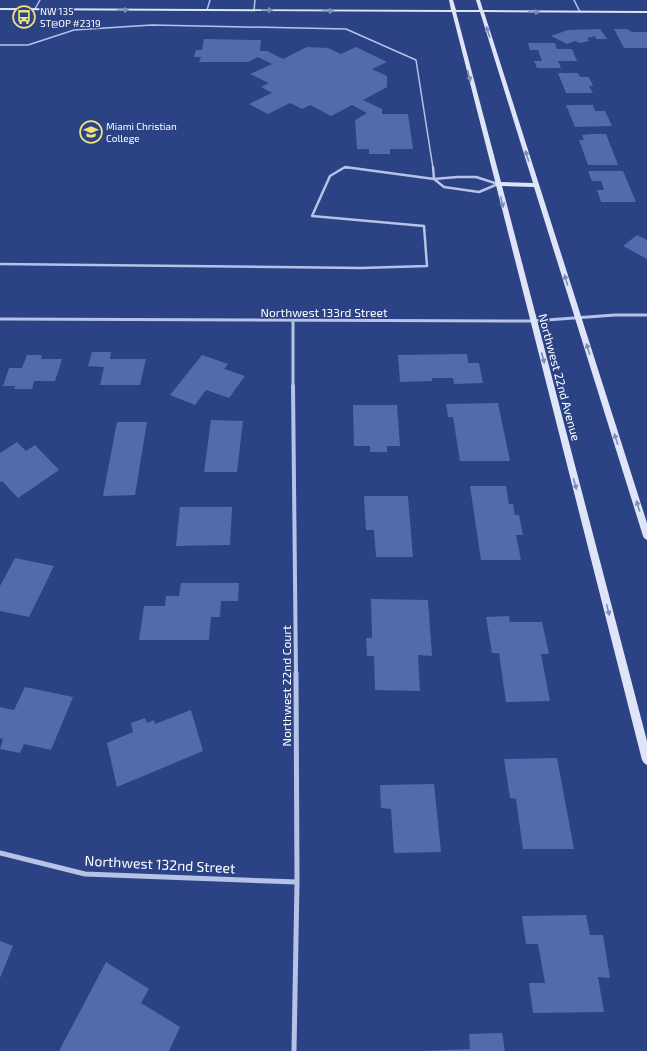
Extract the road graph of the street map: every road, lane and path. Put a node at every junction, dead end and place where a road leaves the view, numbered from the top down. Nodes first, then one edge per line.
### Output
1 (40, 0) edge
2 (210, 0) edge
3 (255, 0) edge
4 (451, 0) edge
5 (478, 0) edge
6 (574, 0) edge
7 (0, 9) edge
8 (35, 9) junction
9 (207, 10) junction
10 (254, 10) junction
11 (454, 11) junction
12 (482, 11) junction
13 (580, 12) junction
14 (647, 12) edge
15 (0, 45) edge
16 (434, 179) junction
17 (498, 184) junction
18 (537, 186) junction
19 (0, 264) edge
20 (647, 315) edge
21 (578, 317) junction
22 (0, 319) edge
23 (293, 321) junction
24 (533, 321) junction
25 (647, 536) edge
26 (647, 760) edge
27 (0, 853) edge
28 (297, 882) junction
29 (294, 1051) edge

1 - 8 lane
2 - 9 lane
3 - 10 lane
4 - 11 main road, Northwest 22nd Avenue
5 - 12 main road
6 - 13 lane
7 - 8 main road
8 -> 9 main road
9 - 10 main road
10 -> 11 main road
11 - 12 main road
11 -> 17 main road, Northwest 22nd Avenue
12 -> 13 main road
18 -> 12 main road
13 - 14 main road
15 - 16 lane
16 - 17 lane
16 - 17 lane
16 - 19 lane
17 - 18 main road
17 -> 24 main road, Northwest 22nd Avenue
21 -> 18 main road
20 - 21 street, Northwest 133rd Street
21 - 24 street, Northwest 133rd Street
25 -> 21 main road
22 - 23 street, Northwest 133rd Street
23 - 24 street, Northwest 133rd Street
23 - 28 street, Northwest 22nd Court
24 -> 26 main road, Northwest 22nd Avenue
27 - 28 street, Northwest 132nd Street
28 - 29 street, Northwest 22nd Court

